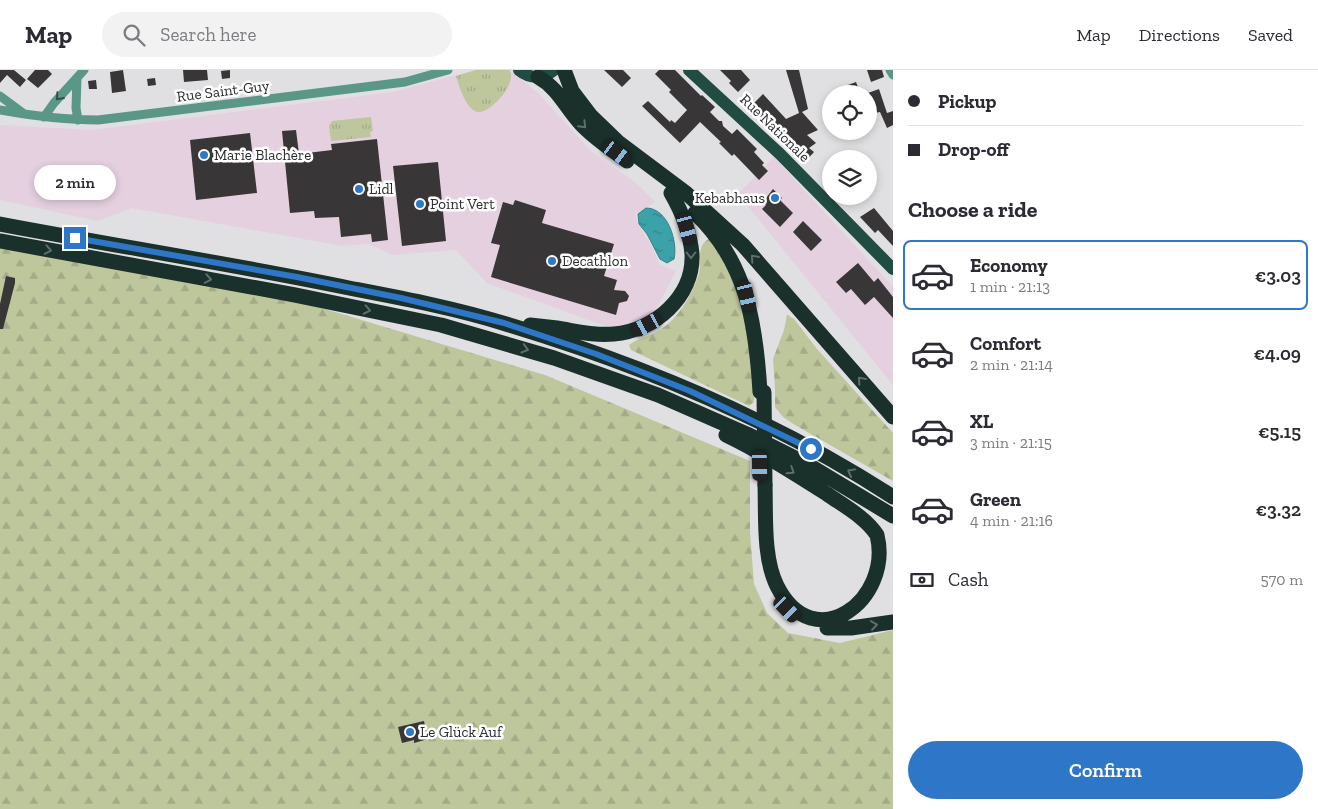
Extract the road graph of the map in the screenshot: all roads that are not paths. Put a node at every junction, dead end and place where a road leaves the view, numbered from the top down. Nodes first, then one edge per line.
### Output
1 (84, 70) edge
2 (448, 70) edge
3 (520, 70) edge
4 (554, 70) edge
5 (564, 70) edge
6 (689, 70) edge
7 (694, 70) edge
8 (890, 70) edge
9 (893, 75) edge
10 (538, 77) junction
11 (77, 78) junction
12 (0, 96) edge
13 (718, 96) junction
14 (0, 110) edge
15 (25, 114) junction
16 (44, 117) junction
17 (78, 120) junction
18 (671, 193) junction
19 (705, 210) junction
20 (0, 224) edge
21 (0, 240) edge
22 (893, 269) edge
23 (504, 323) junction
24 (762, 392) junction
25 (658, 395) junction
26 (893, 417) edge
27 (763, 485) junction
28 (893, 497) edge
29 (893, 516) edge
30 (893, 622) edge

1 - 11 street
2 - 17 street, Rue Saint-Guy
3 - 10 main road
4 - 10 main road
5 - 19 highway
6 - 13 main road, Rue Nationale
7 - 13 main road, Rue Nationale
8 - 9 street
10 -> 18 highway
11 -> 16 street
11 - 17 street
12 - 15 street
13 - 22 main road, Rue Nationale
14 - 15 street, Rue Saint-Guy
15 - 16 street, Rue Saint-Guy
16 - 17 street, Rue Saint-Guy
18 -> 23 highway
18 - 24 highway
19 - 24 highway
26 -> 19 highway
20 - 23 highway
21 -> 25 highway
28 -> 23 highway
24 - 27 highway
25 -> 27 highway
25 - 29 highway
27 -> 30 highway

